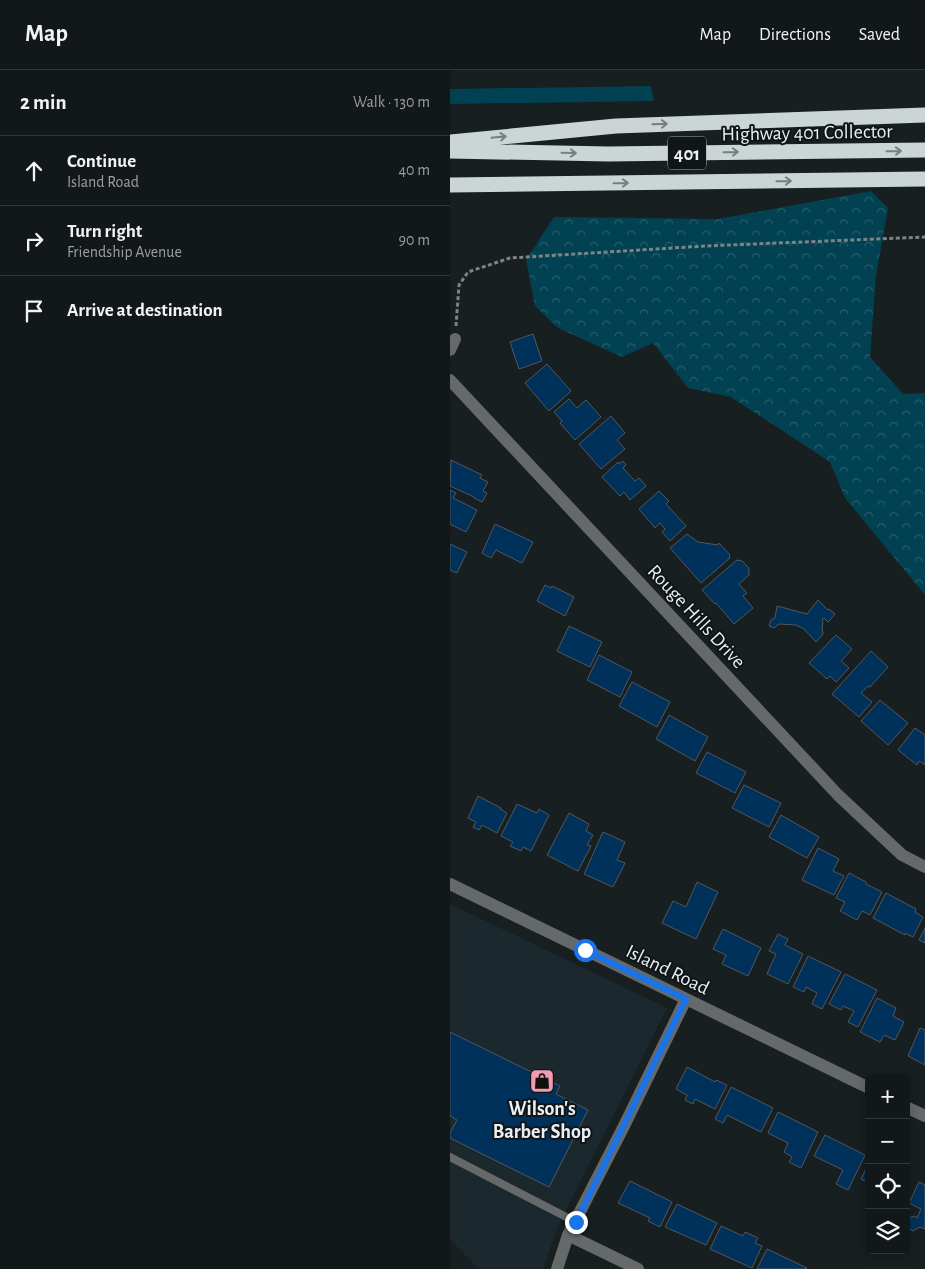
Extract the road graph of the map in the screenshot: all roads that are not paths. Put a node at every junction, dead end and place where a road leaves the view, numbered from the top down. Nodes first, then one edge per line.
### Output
1 (925, 115) edge
2 (450, 142) edge
3 (925, 150) edge
4 (450, 151) edge
5 (925, 179) edge
6 (450, 185) edge
7 (450, 380) edge
8 (925, 868) edge
9 (450, 884) edge
10 (686, 999) junction
11 (865, 1086) edge
12 (910, 1109) edge
13 (925, 1116) edge
14 (450, 1157) edge
15 (576, 1222) junction
16 (568, 1235) junction
17 (557, 1269) edge
18 (638, 1269) edge

2 -> 1 highway
4 -> 3 highway, Highway 401 Collector / 401
6 -> 5 highway
7 - 8 street, Rouge Hills Drive
9 - 10 street, Island Road
10 - 11 street, Island Road
10 - 15 street
12 - 13 street
14 - 15 lane
15 - 16 street
16 - 17 street
16 - 18 street

